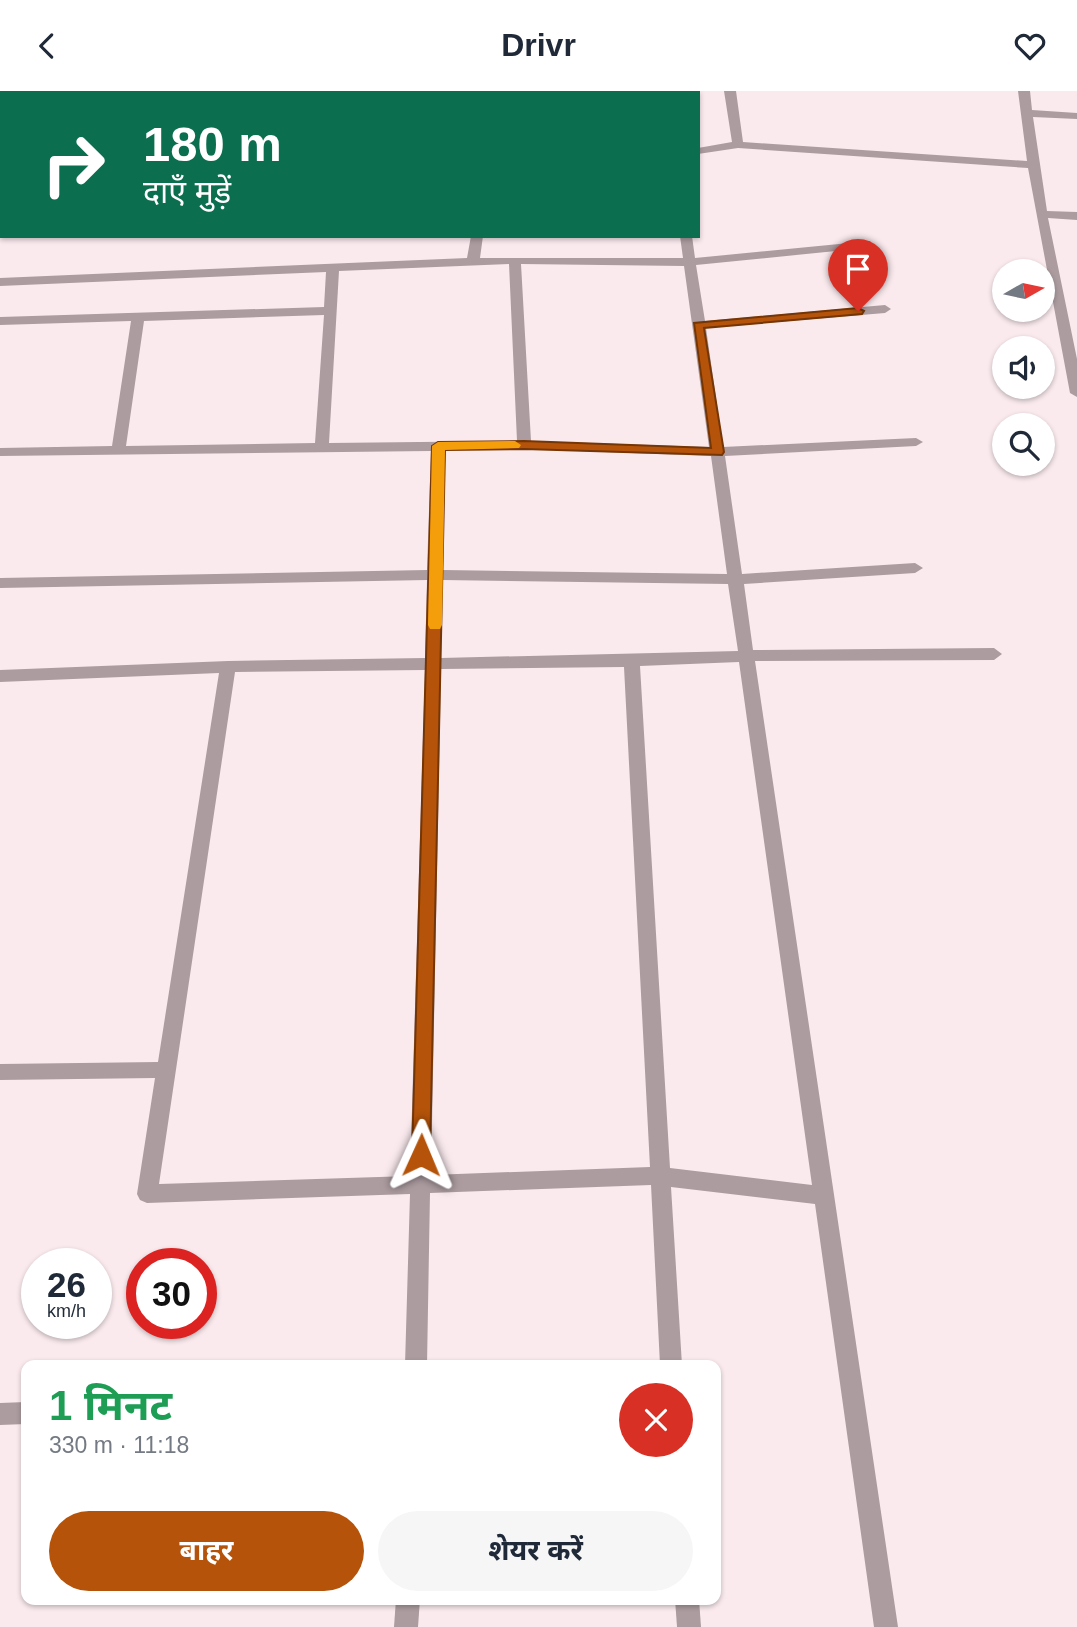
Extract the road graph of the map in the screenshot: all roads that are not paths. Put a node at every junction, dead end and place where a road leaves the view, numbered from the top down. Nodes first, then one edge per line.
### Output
1 (730, 91) edge
2 (1014, 91) edge
3 (1024, 91) edge
4 (1026, 113) junction
5 (1077, 116) edge
6 (738, 145) junction
7 (700, 151) edge
8 (1033, 166) junction
9 (1041, 213) junction
10 (1077, 216) edge
11 (477, 238) edge
12 (686, 238) edge
13 (866, 244) dead end
14 (515, 260) junction
15 (474, 262) junction
16 (689, 262) junction
17 (333, 268) junction
18 (0, 282) edge
19 (885, 309) dead end
20 (331, 311) junction
21 (138, 316) junction
22 (0, 321) edge
23 (698, 325) junction
24 (1074, 367) edge
25 (1077, 393) edge
26 (916, 442) dead end
27 (524, 445) junction
28 (438, 446) junction
29 (322, 449) junction
30 (0, 452) edge
31 (118, 452) junction
32 (718, 452) junction
33 (915, 568) dead end
34 (435, 575) junction
35 (736, 579) junction
36 (0, 583) edge
37 (994, 654) dead end
38 (747, 656) junction
39 (632, 661) junction
40 (434, 663) junction
41 (228, 667) junction
42 (0, 676) edge
43 (166, 1070) junction
44 (0, 1072) edge
45 (659, 1176) junction
46 (420, 1182) junction
47 (825, 1196) junction
48 (416, 1360) edge
49 (671, 1360) edge
50 (21, 1413) edge
51 (0, 1414) edge
52 (408, 1605) edge
53 (687, 1605) edge
54 (406, 1627) edge
55 (689, 1627) edge
56 (886, 1627) edge

1 - 6 street
2 - 3 street
3 - 4 street
4 - 5 street
4 - 8 street
6 - 7 street
6 - 8 street
8 - 9 street
9 - 10 street
9 - 24 street
11 - 15 street
12 - 16 street
13 - 16 street
14 - 15 street
14 - 16 street
14 - 27 street
15 - 17 street
16 - 23 street
17 - 18 street
17 - 20 street
19 - 23 street
20 - 21 street
20 - 29 street
21 - 22 street
21 - 31 street
23 - 32 street
24 - 25 street
26 - 32 street
27 - 28 street
27 - 32 street
28 - 29 street
28 - 34 street
29 - 31 street
30 - 31 street
32 - 35 street
33 - 35 street
34 - 35 street
34 - 36 street
34 - 40 street
35 - 38 street
37 - 38 street
38 - 39 street
38 - 47 street
39 - 40 street
39 - 45 street
40 - 41 street
40 - 46 street
41 - 42 street
41 - 43 street
43 - 44 street
43 - 46 street
45 - 46 street
45 - 47 street
45 - 49 street
46 - 48 street
47 - 56 street
50 - 51 street
52 - 54 street
53 - 55 street

